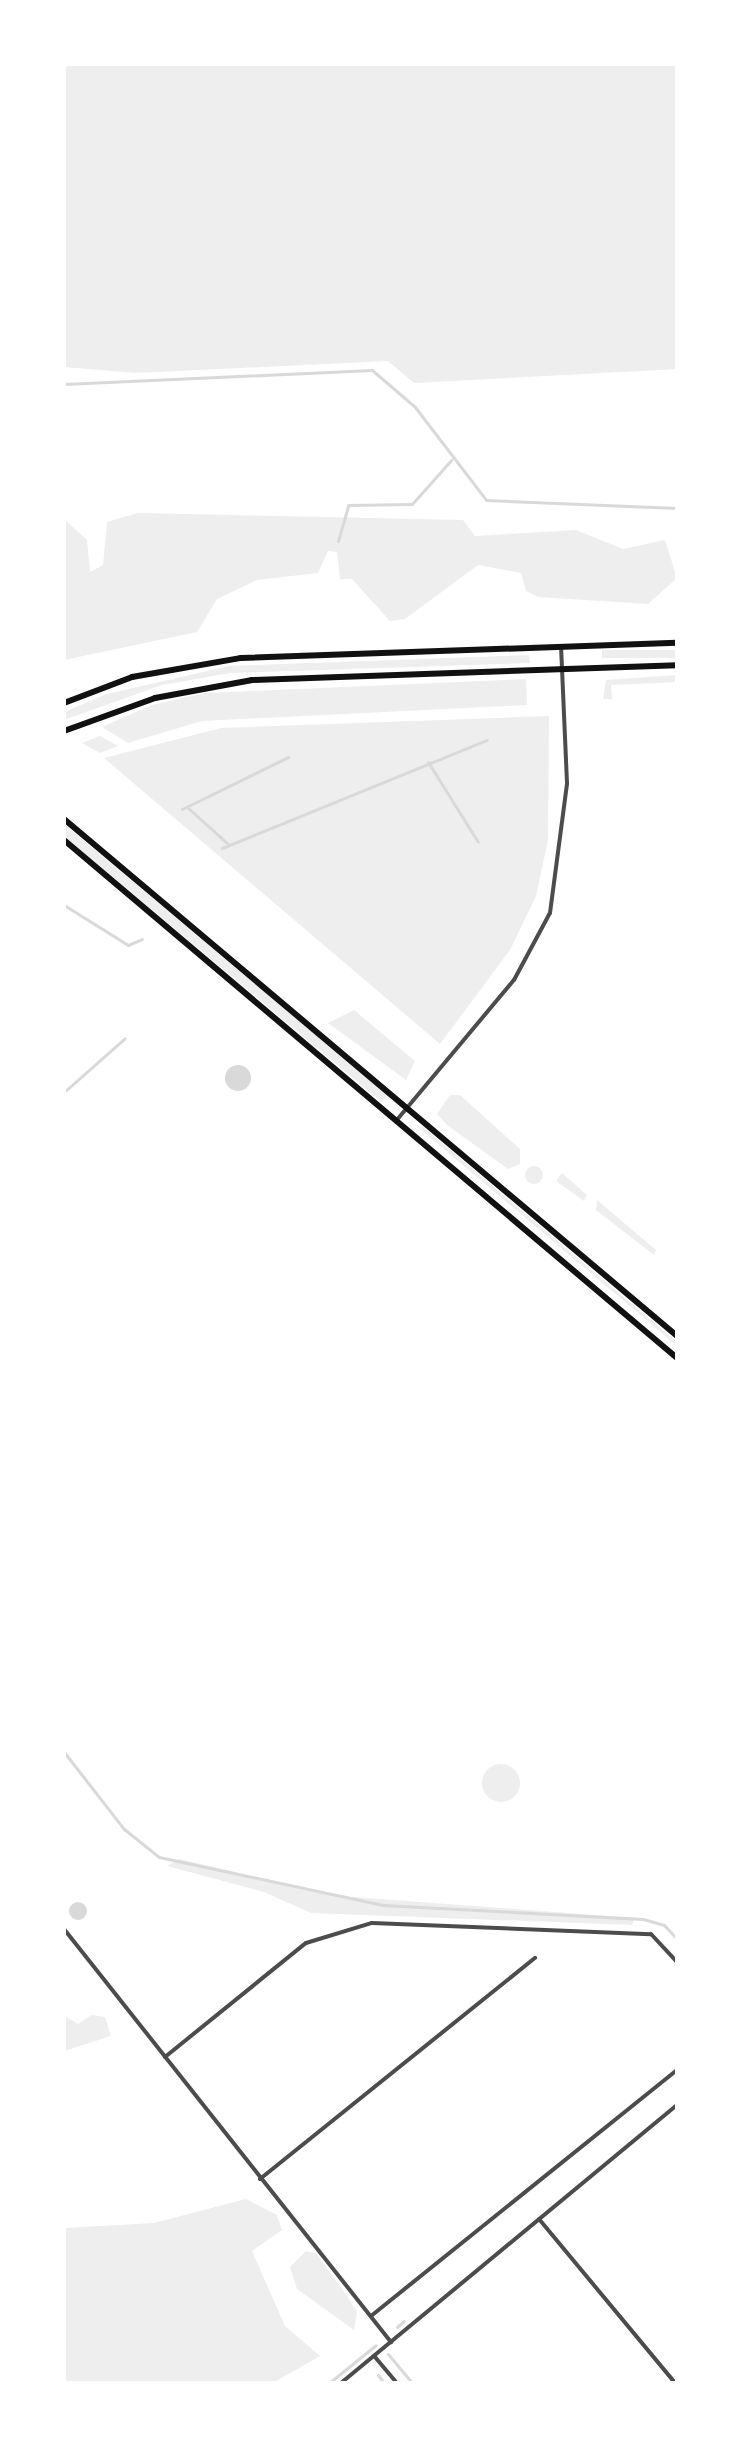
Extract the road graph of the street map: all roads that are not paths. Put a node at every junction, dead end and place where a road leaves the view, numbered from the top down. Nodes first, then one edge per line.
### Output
1 (677, 643) edge
2 (561, 647) junction
3 (677, 665) edge
4 (563, 670) junction
5 (64, 703) edge
6 (64, 731) edge
7 (64, 819) edge
8 (64, 840) edge
9 (408, 1109) junction
10 (396, 1121) junction
11 (677, 1336) edge
12 (677, 1358) edge
13 (64, 1929) edge
14 (535, 1958) dead end
15 (677, 1962) edge
16 (165, 2057) junction
17 (677, 2070) edge
18 (677, 2105) edge
19 (260, 2179) junction
20 (539, 2219) junction
21 (371, 2316) junction
22 (391, 2342) junction
23 (375, 2356) junction
24 (675, 2381) edge
25 (341, 2383) edge
26 (397, 2383) edge

1 - 2 main road
2 - 4 street
2 - 5 main road
3 - 4 main road
4 - 6 main road
4 - 9 street
7 - 9 main road
8 - 10 main road
9 - 10 street
9 - 11 main road
10 - 12 main road
13 - 16 street
14 - 19 street
15 - 16 street
16 - 19 street
17 - 21 street
18 - 20 street
19 - 21 street
20 - 22 street
20 - 24 street
21 - 22 street
22 - 23 street
23 - 25 street
23 - 26 street

